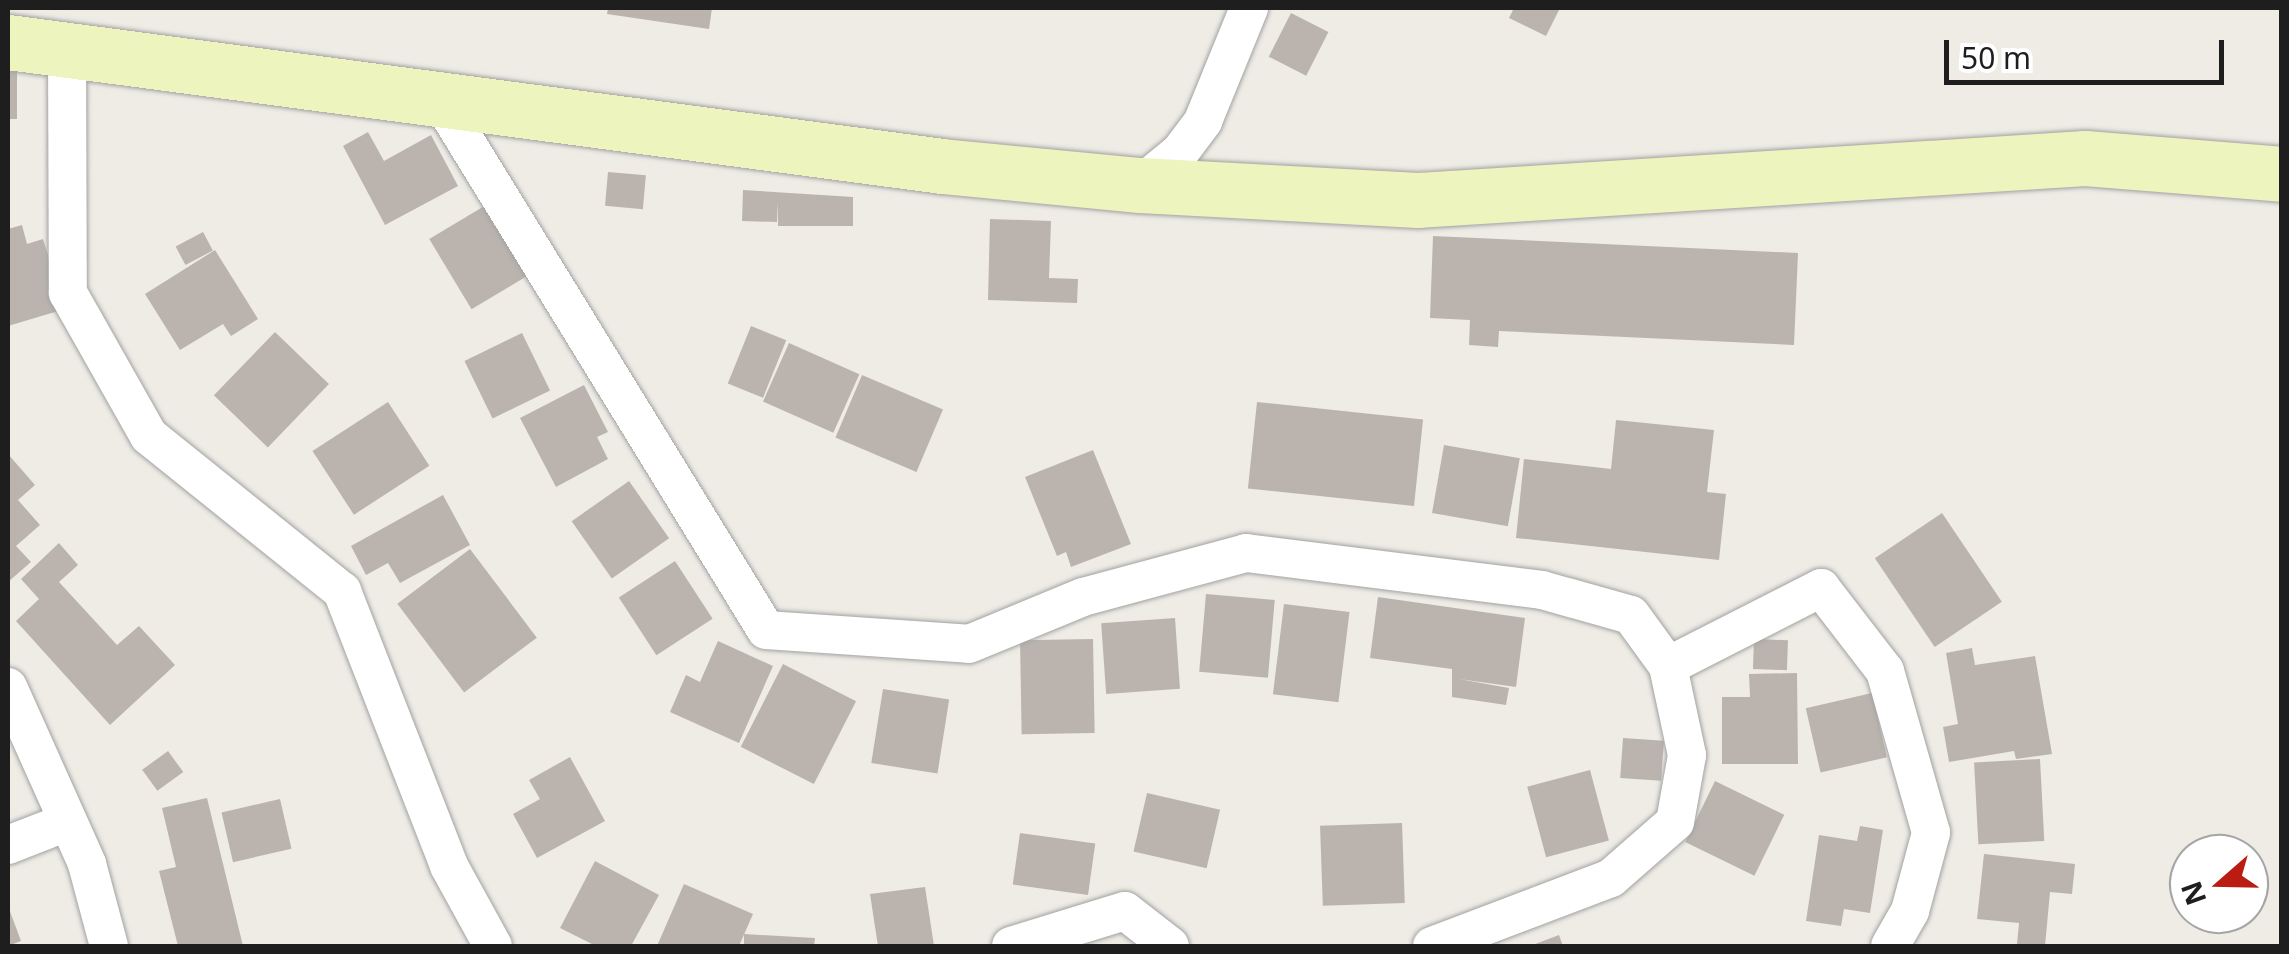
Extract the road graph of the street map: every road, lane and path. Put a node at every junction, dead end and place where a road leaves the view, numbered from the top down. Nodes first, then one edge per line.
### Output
1 (1247, 8) edge
2 (8, 42) edge
3 (67, 51) junction
4 (439, 98) junction
5 (2282, 174) edge
6 (1140, 185) junction
7 (1668, 666) junction
8 (8, 687) edge
9 (68, 822) junction
10 (8, 845) edge
11 (110, 946) edge
12 (493, 946) edge
13 (1011, 946) edge
14 (1170, 946) edge
15 (1432, 946) edge
16 (1890, 946) edge

1 - 6 street
2 - 3 main road
3 - 4 main road
3 - 12 street
4 - 6 main road
4 - 7 street
5 - 6 main road
7 - 15 street
7 - 16 street
8 - 9 street
9 - 10 street
9 - 11 street
13 - 14 street

